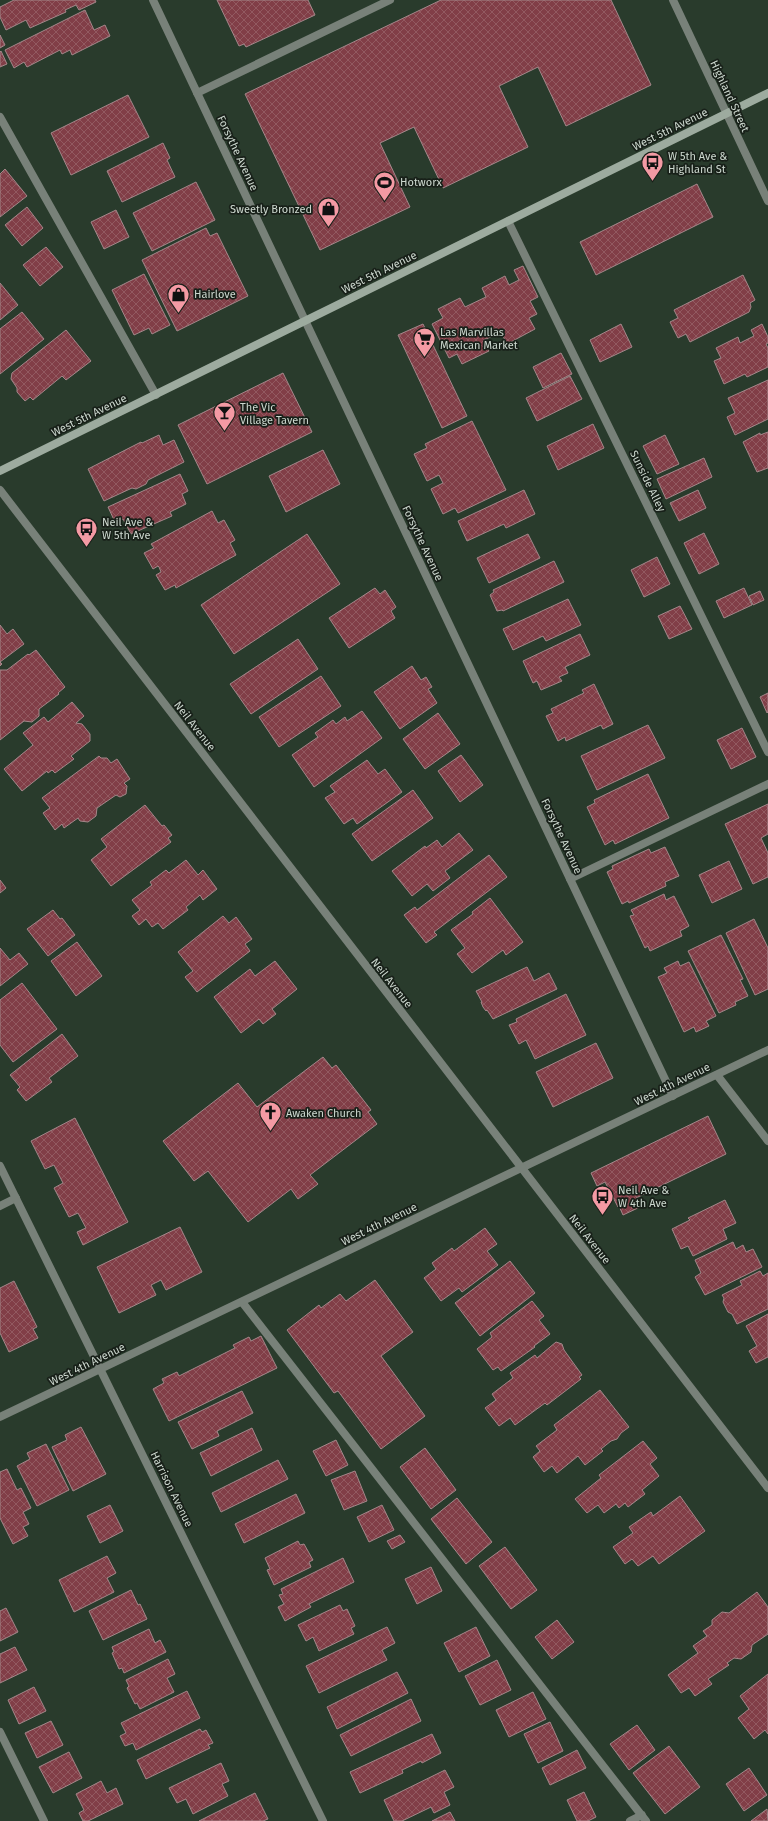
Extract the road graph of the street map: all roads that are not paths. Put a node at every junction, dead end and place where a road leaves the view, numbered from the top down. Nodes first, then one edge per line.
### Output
1 (153, 0) edge
2 (390, 0) edge
3 (673, 0) edge
4 (197, 93) junction
5 (768, 93) edge
6 (727, 113) junction
7 (0, 117) edge
8 (768, 201) edge
9 (508, 221) junction
10 (305, 320) junction
11 (156, 395) junction
12 (0, 471) edge
13 (0, 490) edge
14 (768, 752) edge
15 (768, 784) edge
16 (570, 879) junction
17 (768, 1050) edge
18 (717, 1075) junction
19 (673, 1096) junction
20 (768, 1141) edge
21 (0, 1166) edge
22 (521, 1168) junction
23 (16, 1198) junction
24 (0, 1206) edge
25 (242, 1302) junction
26 (100, 1369) junction
27 (0, 1418) edge
28 (768, 1488) edge
29 (0, 1732) edge
30 (644, 1818) edge
31 (44, 1821) edge
32 (323, 1821) edge
33 (630, 1821) edge

1 - 4 street, Forsythe Avenue
2 - 4 street
3 - 6 street, Highland Street
4 - 10 street, Forsythe Avenue
5 - 6 main road, West 5th Avenue
6 - 8 street, Highland Street
6 - 9 main road, West 5th Avenue
7 - 11 street
9 - 10 main road, West 5th Avenue
9 - 14 street, Sunside Alley
10 - 11 main road, West 5th Avenue
10 - 16 street, Forsythe Avenue
11 - 12 main road, West 5th Avenue
13 - 22 street, Neil Avenue
15 - 16 street
16 - 19 street, Forsythe Avenue
17 - 18 street, West 4th Avenue
18 - 19 street, West 4th Avenue
18 - 20 street
19 - 22 street, West 4th Avenue
21 - 23 street, Harrison Avenue
22 - 25 street, West 4th Avenue
22 - 28 street, Neil Avenue
23 - 24 street
23 - 26 street, Harrison Avenue
25 - 26 street, West 4th Avenue
25 - 30 street
26 - 27 street, West 4th Avenue
26 - 32 street, Harrison Avenue
29 - 31 street
30 - 33 street

